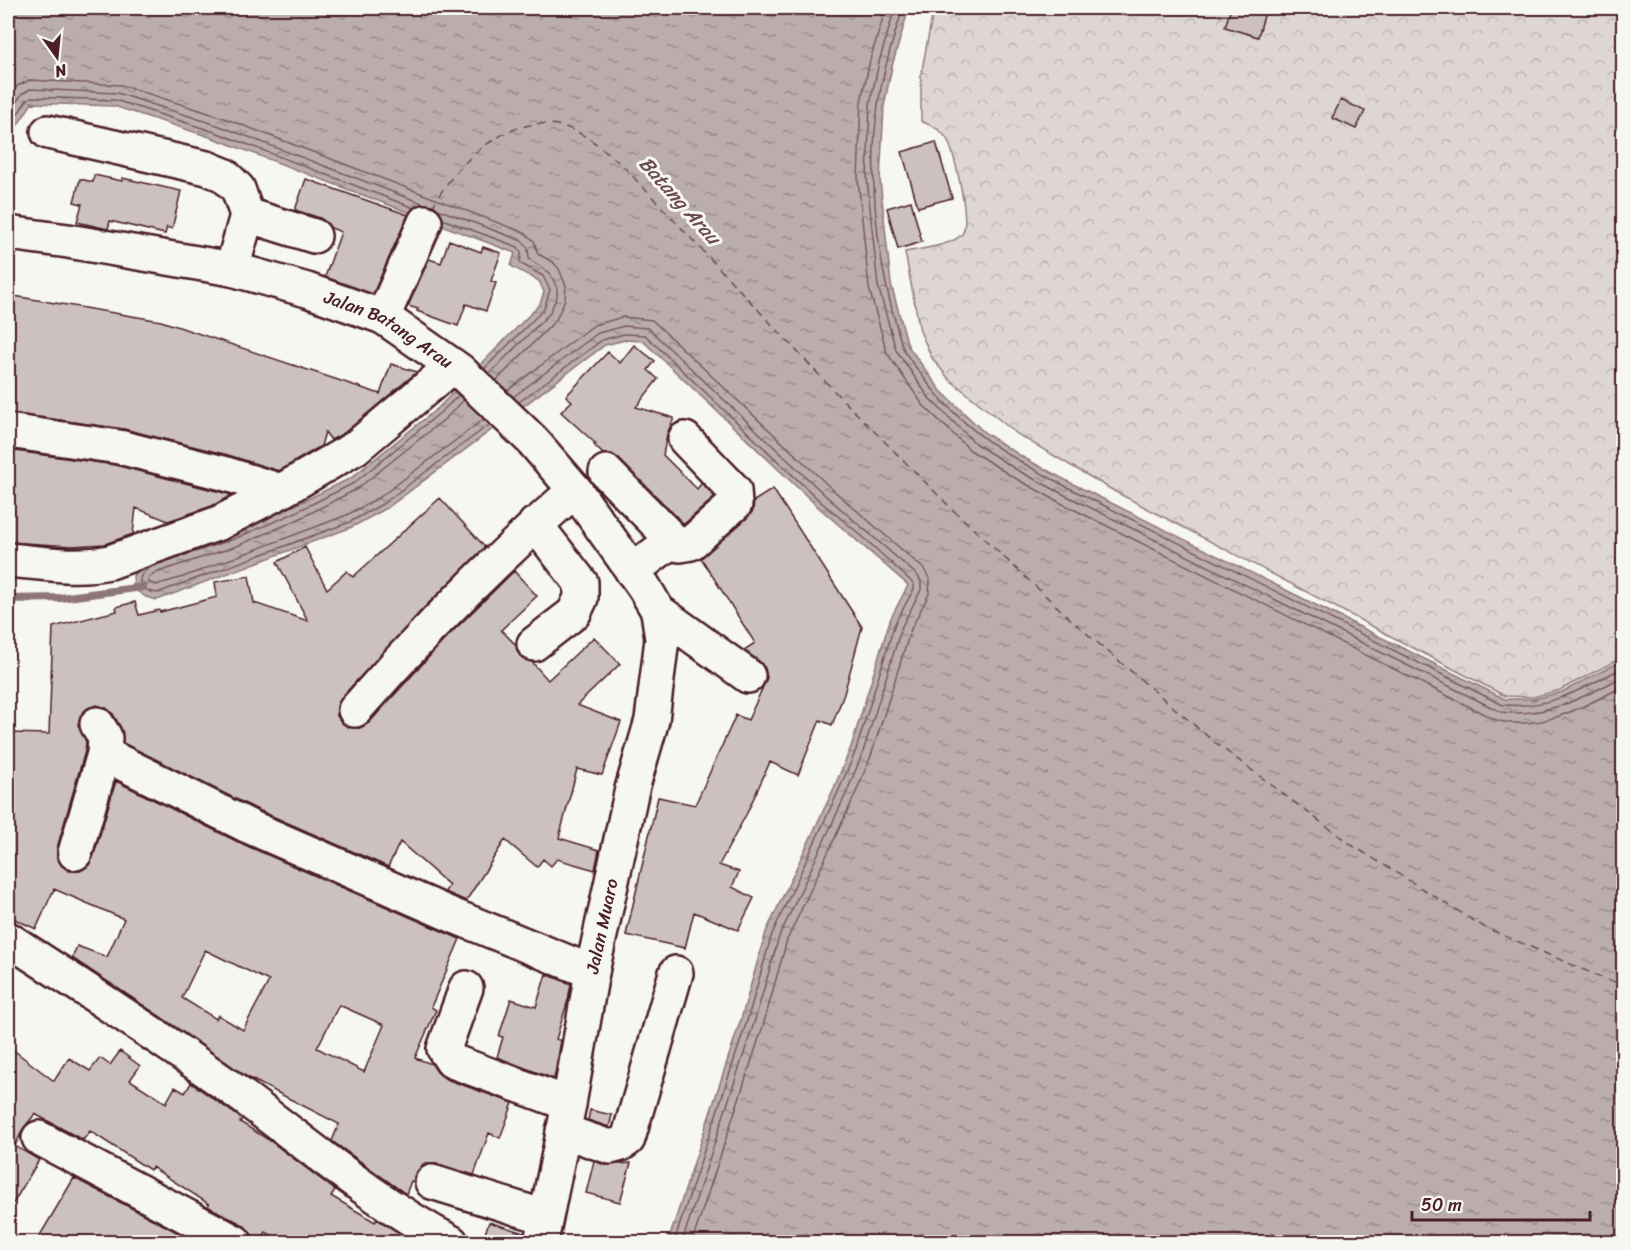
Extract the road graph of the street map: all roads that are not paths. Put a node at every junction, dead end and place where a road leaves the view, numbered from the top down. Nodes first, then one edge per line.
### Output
1 (48, 132) dead end
2 (247, 215) junction
3 (425, 222) dead end
4 (8, 233) edge
5 (314, 236) dead end
6 (232, 269) junction
7 (383, 317) junction
8 (456, 368) junction
9 (8, 431) edge
10 (685, 439) dead end
11 (606, 471) dead end
12 (575, 490) junction
13 (281, 491) junction
14 (535, 524) junction
15 (673, 540) junction
16 (8, 560) edge
17 (632, 571) junction
18 (658, 611) junction
19 (534, 644) dead end
20 (748, 676) dead end
21 (355, 710) dead end
22 (75, 853) dead end
23 (8, 939) edge
24 (592, 972) junction
25 (676, 973) dead end
26 (466, 988) dead end
27 (566, 1117) junction
28 (39, 1138) dead end
29 (432, 1182) dead end
30 (543, 1230) edge
31 (235, 1242) edge
32 (450, 1242) edge

1 - 2 street
2 - 5 street
2 - 6 street
3 - 7 street
4 - 6 street, Jalan Batang Arau
6 - 7 street, Jalan Batang Arau
7 - 8 street, Jalan Batang Arau
8 - 12 street, Jalan Batang Arau
8 - 13 street
9 - 13 street
10 - 15 street
11 - 15 street
12 - 14 street
12 - 17 street, Jalan Batang Arau
13 - 16 street
14 - 19 street
14 - 21 street
15 - 17 street
17 - 18 street, Jalan Batang Arau
18 - 20 street
18 - 24 street, Jalan Muaro
22 - 24 street
23 - 32 street
24 - 27 street, Jalan Muaro
25 - 27 street
26 - 27 street
27 - 30 street, Jalan Muaro
28 - 31 street
29 - 30 street

